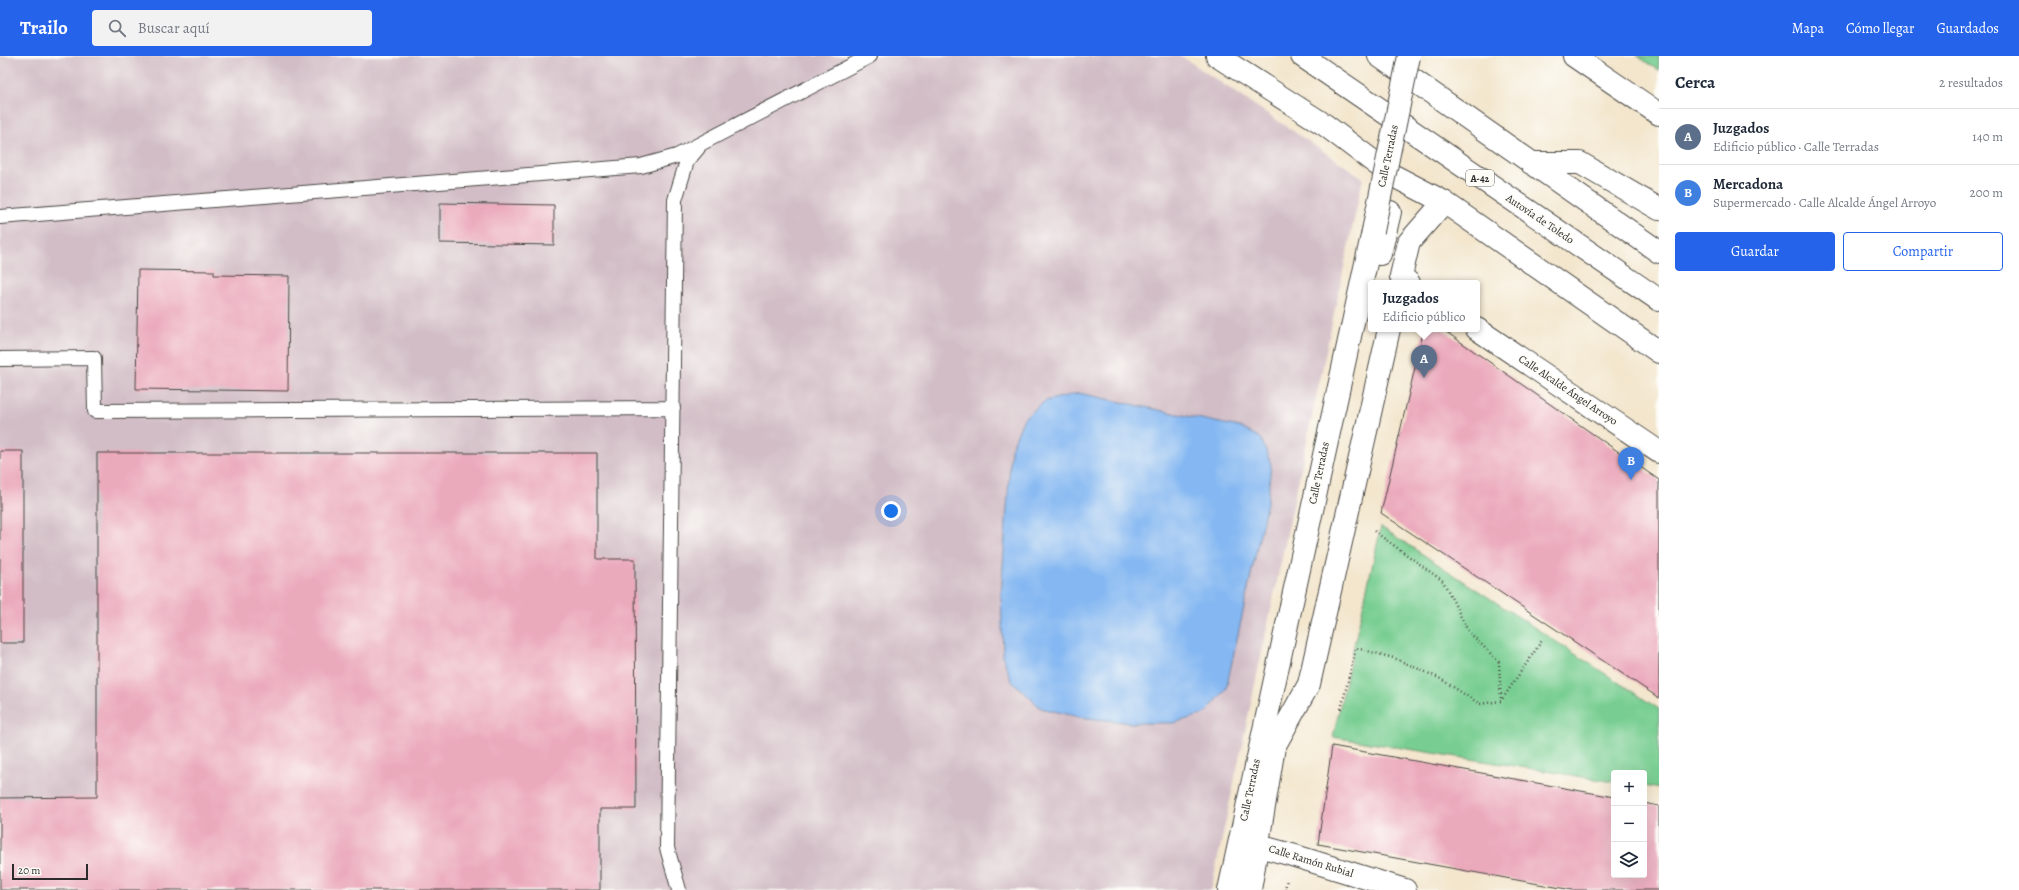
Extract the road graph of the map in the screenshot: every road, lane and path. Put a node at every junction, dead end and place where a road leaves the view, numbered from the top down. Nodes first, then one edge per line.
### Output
1 (870, 56) edge
2 (1217, 56) edge
3 (1302, 56) edge
4 (1379, 56) edge
5 (1409, 56) edge
6 (1422, 56) edge
7 (1574, 56) edge
8 (1659, 114) edge
9 (701, 144) junction
10 (1531, 163) junction
11 (1444, 202) junction
12 (1659, 209) edge
13 (0, 217) edge
14 (1659, 252) edge
15 (1375, 280) edge
16 (1403, 280) edge
17 (1659, 300) edge
18 (1368, 311) edge
19 (1480, 331) edge
20 (1388, 332) edge
21 (1659, 352) edge
22 (0, 359) edge
23 (672, 408) junction
24 (1659, 452) edge
25 (1374, 531) dead end
26 (1543, 639) dead end
27 (1501, 701) junction
28 (1341, 709) dead end
29 (1274, 747) junction
30 (1249, 843) junction
31 (679, 890) edge
32 (1229, 890) edge
33 (1250, 890) edge
34 (1405, 890) edge

1 - 9 lane
2 - 11 main road
3 - 17 main road, Autovía de Toledo / A-42
4 - 10 main road
5 - 30 main road, Calle Terradas, bridge
6 - 15 main road, Calle Terradas
7 - 8 main road
9 - 13 lane
9 - 23 lane
10 - 12 main road
10 - 14 main road
11 - 16 main road
11 - 21 main road
18 - 29 main road, Calle Terradas
19 - 24 main road, Calle Alcalde Ángel Arroyo
20 - 29 main road
22 - 23 lane
23 - 31 lane
25 - 27 path
26 - 27 path
27 - 28 path
29 - 30 main road, Calle Terradas
30 - 32 main road, Calle Terradas
30 - 33 main road, Calle Terradas
30 - 34 main road, Calle Ramón Rubial

